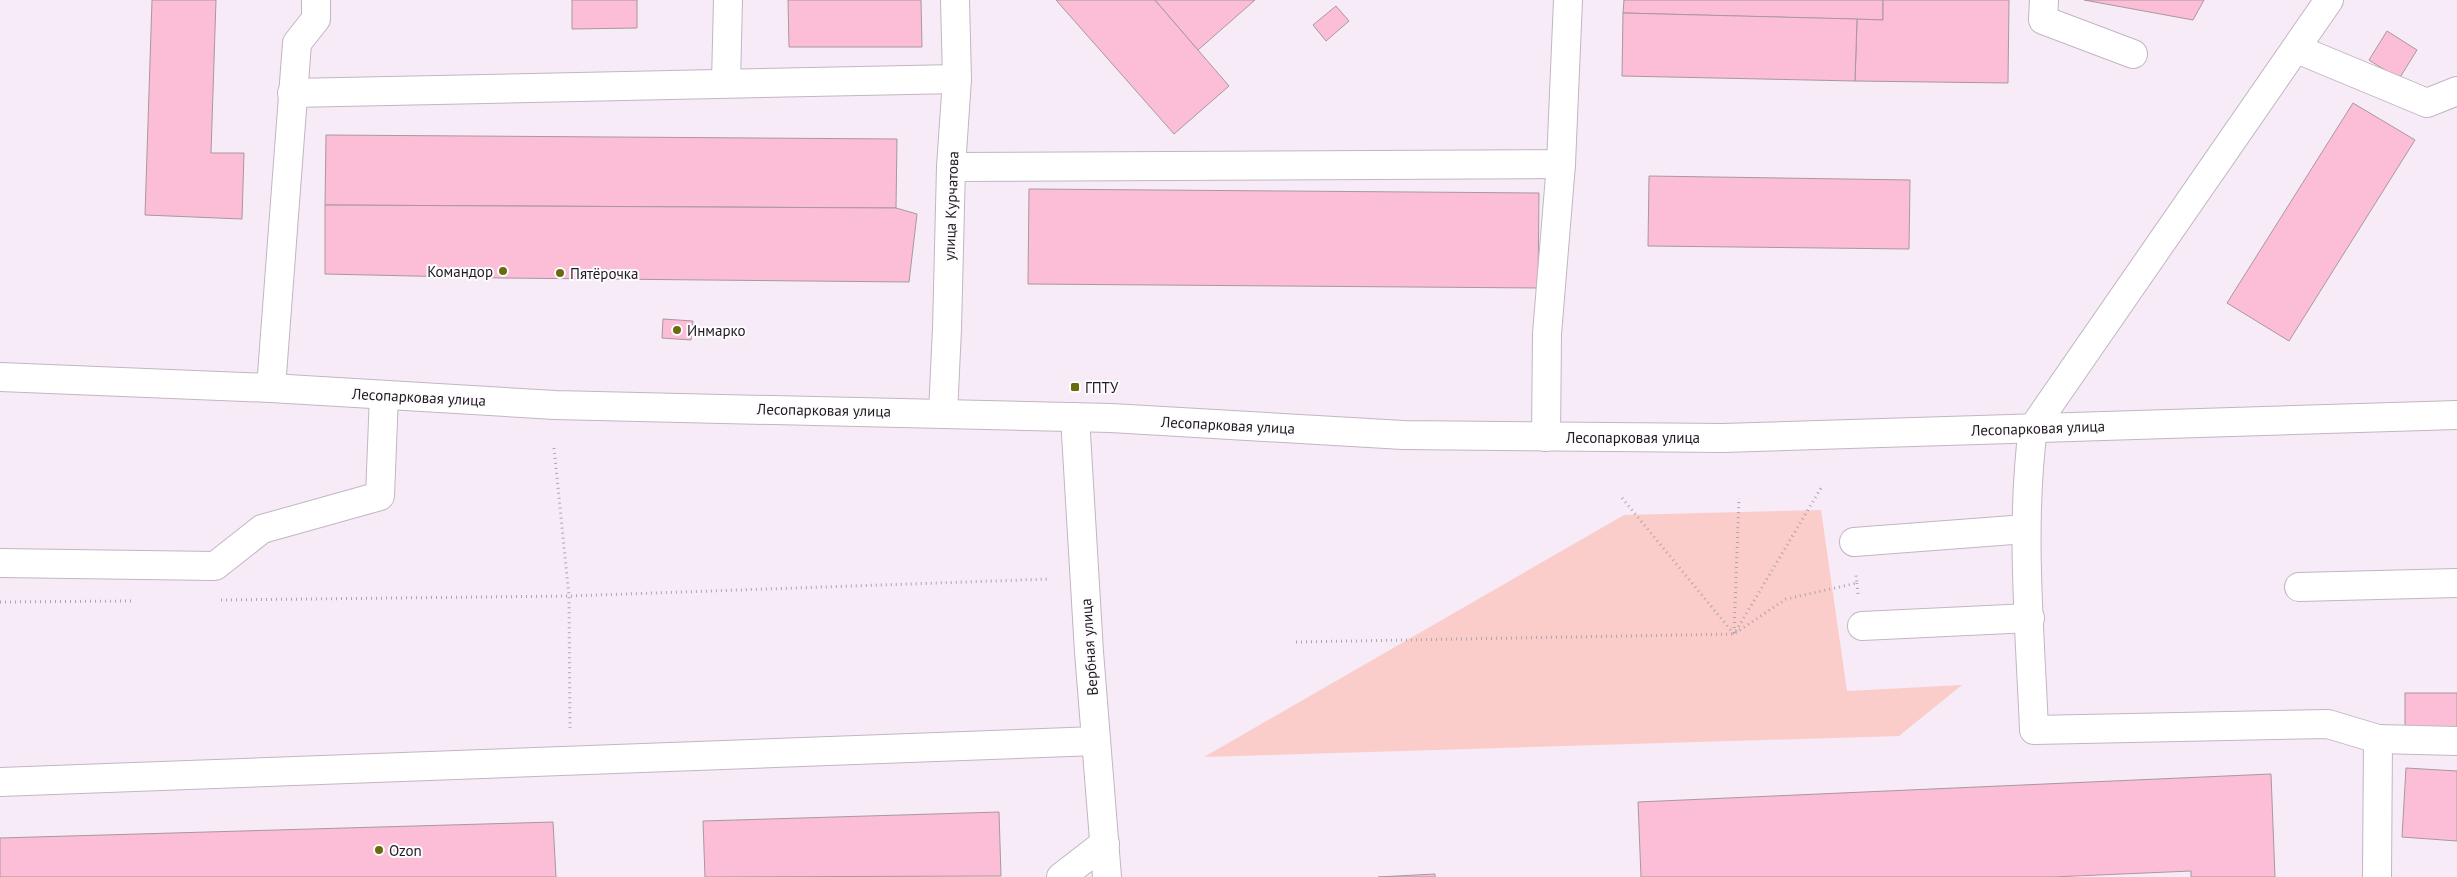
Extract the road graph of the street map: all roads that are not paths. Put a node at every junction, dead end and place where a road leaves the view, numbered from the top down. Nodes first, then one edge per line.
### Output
1 (316, 0) edge
2 (728, 0) edge
3 (955, 0) edge
4 (1568, 0) edge
5 (2044, 0) edge
6 (2329, 0) edge
7 (2297, 49) junction
8 (2133, 54) dead end
9 (957, 79) junction
10 (726, 83) junction
11 (2457, 91) edge
12 (292, 93) junction
13 (1561, 164) junction
14 (951, 167) junction
15 (0, 377) edge
16 (271, 388) junction
17 (384, 395) junction
18 (942, 413) junction
19 (2457, 415) edge
20 (1075, 417) junction
21 (2033, 428) junction
22 (1546, 437) junction
23 (2026, 529) junction
24 (1854, 542) road end
25 (0, 563) edge
26 (2457, 583) edge
27 (2299, 587) dead end
28 (2030, 618) junction
29 (1862, 626) dead end
30 (2378, 739) junction
31 (1096, 741) junction
32 (2457, 742) edge
33 (0, 782) edge
34 (1105, 843) junction
35 (1061, 877) edge
36 (1107, 877) edge
37 (2376, 877) edge

1 - 12 main road
2 - 10 main road
3 - 9 main road, улица Курчатова
4 - 13 main road
5 - 8 main road
6 - 7 main road
7 - 11 main road
7 - 21 main road
9 - 10 main road
9 - 14 main road, улица Курчатова
10 - 12 main road
12 - 16 main road
13 - 14 main road
13 - 22 main road
14 - 18 main road, улица Курчатова
15 - 16 main road, Лесопарковая улица
16 - 17 main road, Лесопарковая улица
17 - 18 main road, Лесопарковая улица
17 - 25 main road
18 - 20 main road, Лесопарковая улица
19 - 21 main road, Лесопарковая улица
20 - 22 main road, Лесопарковая улица
20 - 31 main road, Вербная улица
21 - 22 main road, Лесопарковая улица
21 - 23 main road
23 - 24 main road
23 - 28 main road
26 - 27 main road
28 - 29 main road
28 - 30 main road
30 - 32 main road
30 - 37 main road
31 - 33 main road
31 - 34 main road, Вербная улица
34 - 35 main road
34 - 36 main road, Вербная улица

